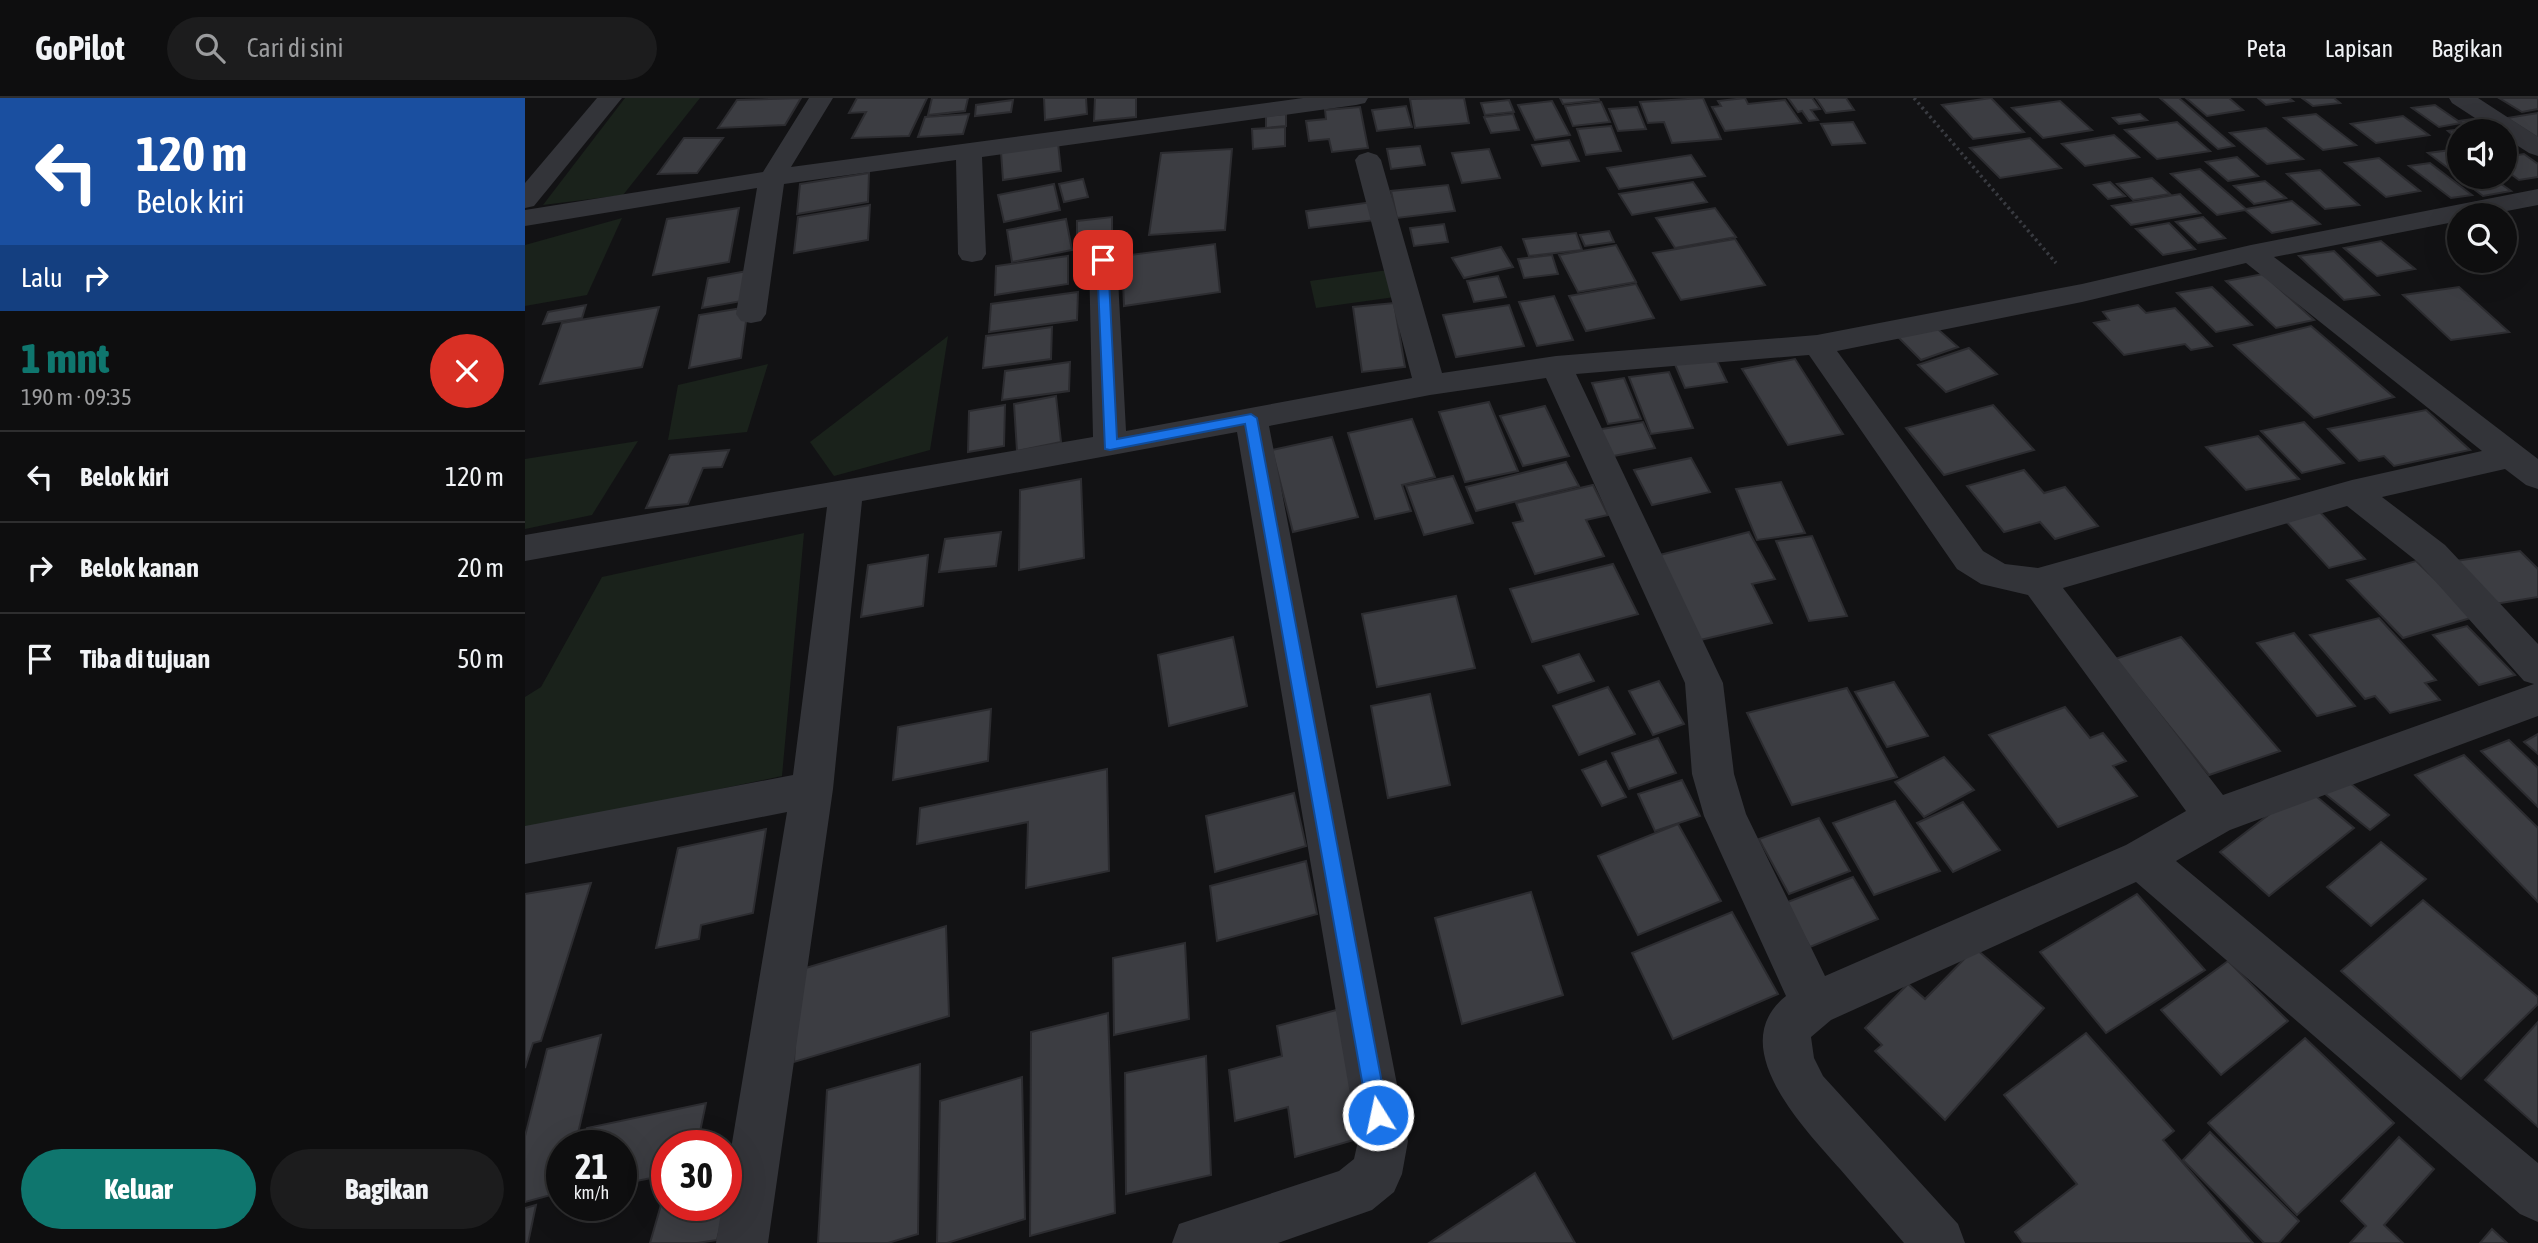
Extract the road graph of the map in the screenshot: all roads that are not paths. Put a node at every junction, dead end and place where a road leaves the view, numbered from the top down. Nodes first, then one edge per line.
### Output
1 (610, 98) edge
2 (821, 98) edge
3 (1356, 98) edge
4 (2461, 98) edge
5 (2538, 148) edge
6 (969, 153) junction
7 (1368, 160) dead end
8 (772, 178) junction
9 (2538, 197) edge
10 (525, 200) edge
11 (525, 218) edge
12 (2251, 253) junction
13 (972, 254) dead end
14 (1103, 260) dead end
15 (751, 314) dead end
16 (1817, 345) junction
17 (1556, 366) junction
18 (1430, 385) junction
19 (1251, 418) junction
20 (1110, 445) junction
21 (2509, 456) junction
22 (2538, 477) edge
23 (846, 490) junction
24 (2352, 492) junction
25 (525, 548) edge
26 (2038, 582) junction
27 (2538, 670) edge
28 (2538, 699) edge
29 (812, 789) junction
30 (2215, 817) junction
31 (525, 845) edge
32 (2141, 859) junction
33 (1814, 1004) junction
34 (2538, 1196) edge
35 (742, 1243) edge
36 (1198, 1243) edge
37 (1939, 1243) edge

1 - 10 street
2 - 8 street
3 - 6 street
4 - 5 street
6 - 8 street
6 - 13 street
7 - 18 street
8 - 11 street
8 - 15 street
9 - 12 street
12 - 16 street
12 - 21 street
14 - 20 street
16 - 17 street
16 - 26 street
17 - 18 street
17 - 33 street
18 - 19 street
19 - 20 street
19 - 36 street
20 - 23 street
21 - 22 street
21 - 24 street
23 - 25 street
23 - 29 street
24 - 26 street
24 - 27 street
26 - 30 street
28 - 30 street
29 - 31 street
29 - 35 street
30 - 32 street
32 - 33 street
32 - 34 street
33 - 37 street

